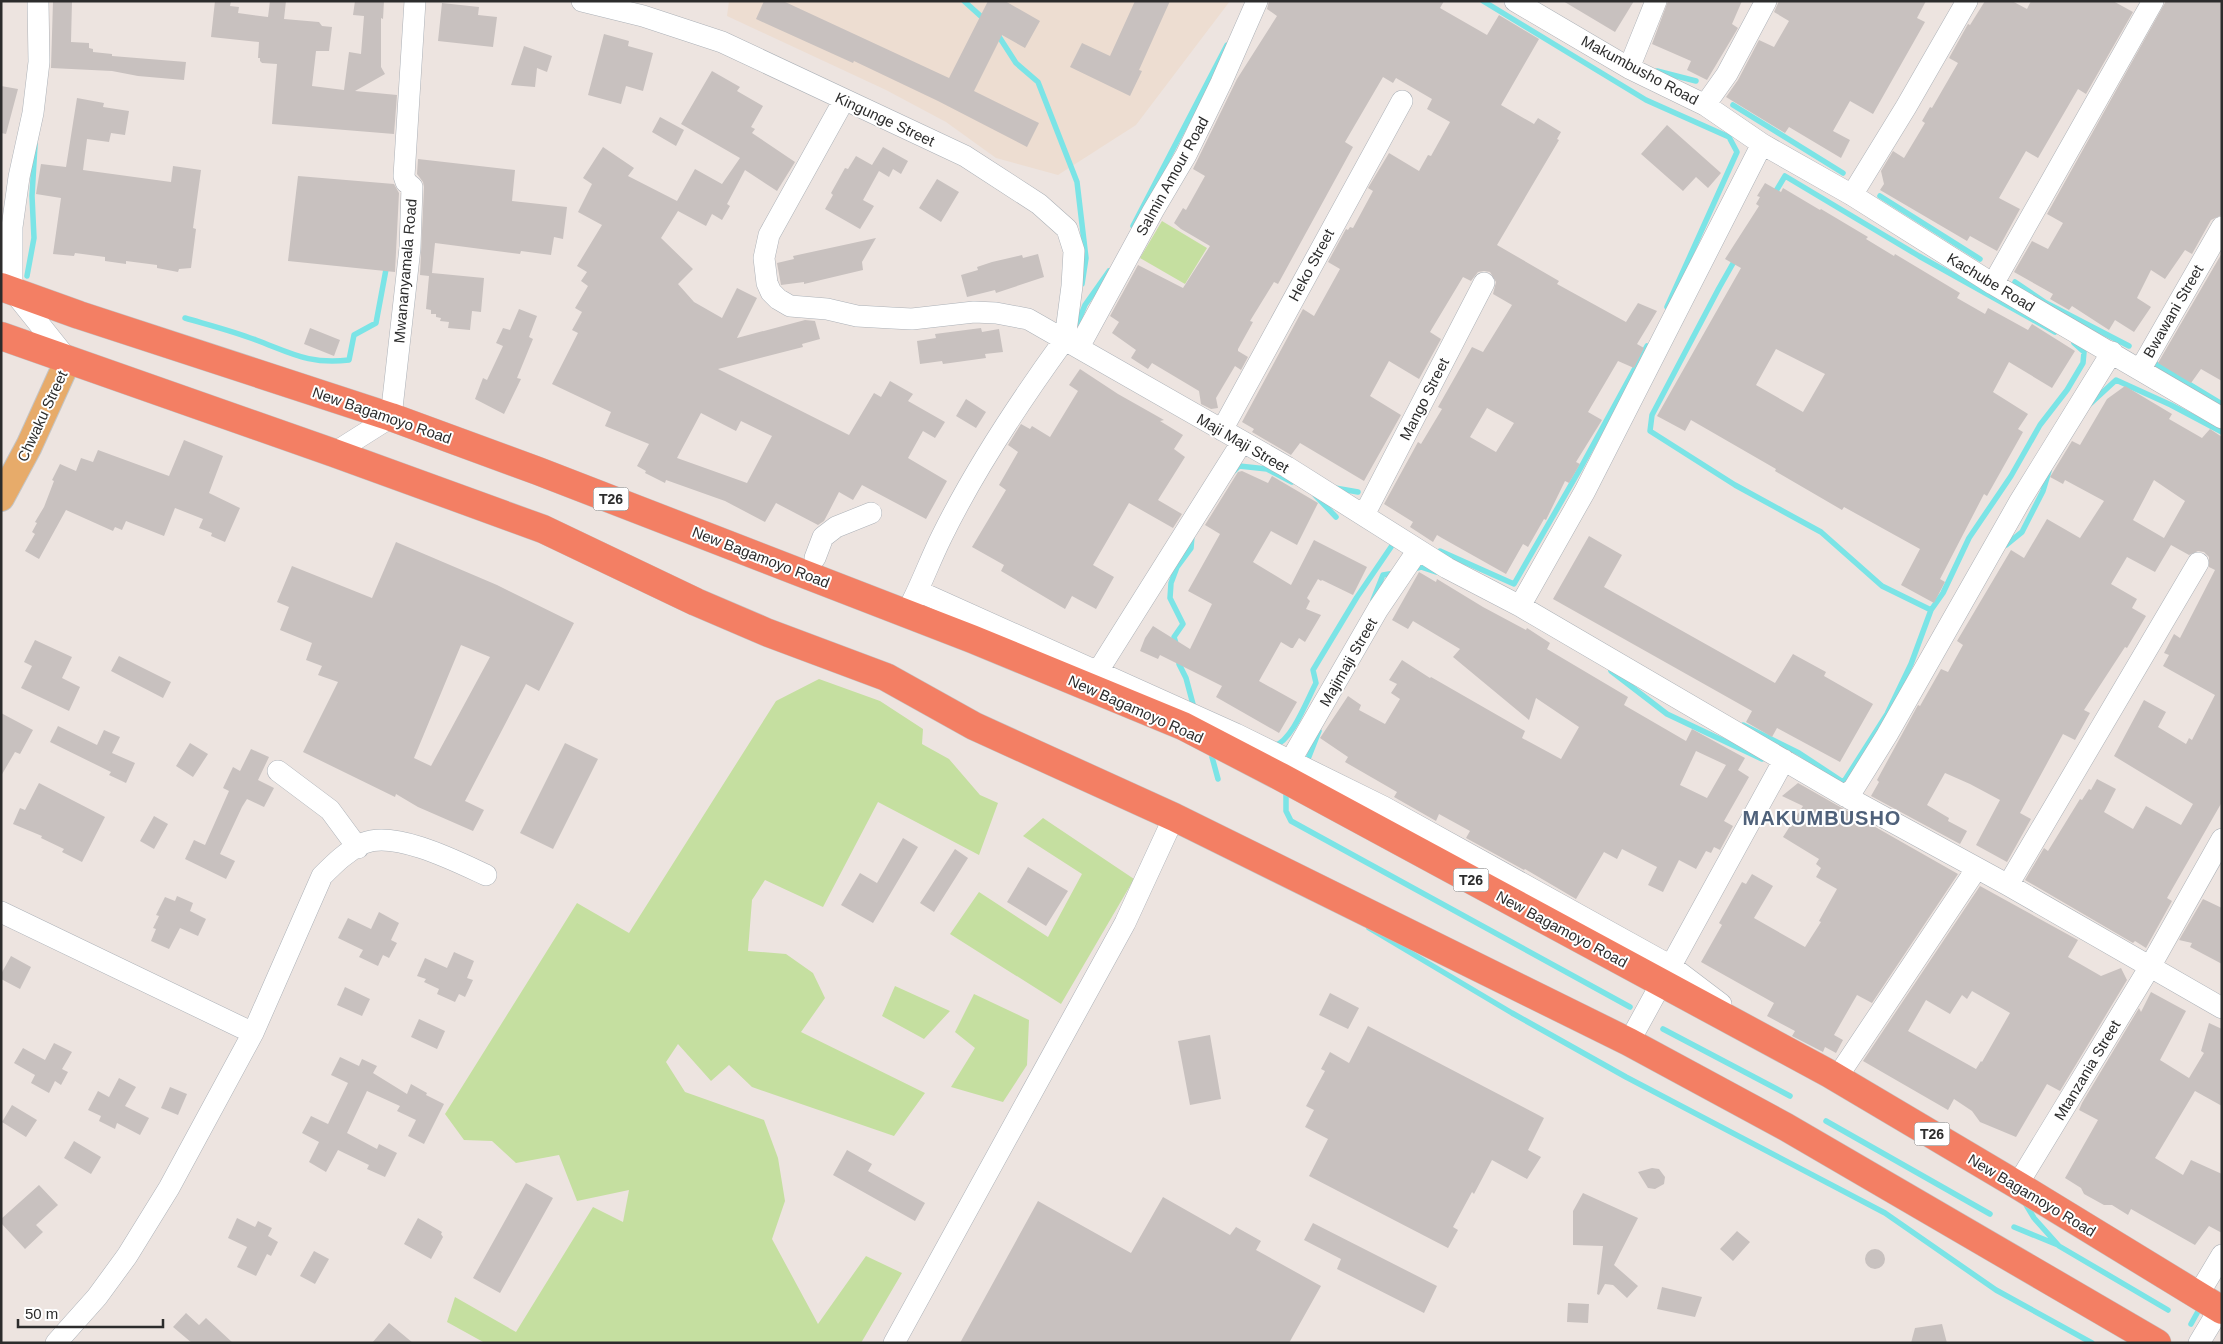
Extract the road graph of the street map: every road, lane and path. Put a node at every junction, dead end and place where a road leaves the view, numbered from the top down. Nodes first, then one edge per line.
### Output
1 (38, 1) edge
2 (415, 1) edge
3 (582, 1) edge
4 (1257, 1) edge
5 (1515, 1) edge
6 (1656, 1) edge
7 (1766, 1) edge
8 (1967, 1) edge
9 (2153, 1) edge
10 (1629, 68) junction
11 (844, 100) junction
12 (1402, 101) dead end
13 (1705, 105) junction
14 (1762, 144) junction
15 (1852, 195) junction
16 (2222, 226) edge
17 (1484, 283) dead end
18 (1993, 284) junction
19 (6, 288) edge
20 (1, 336) edge
21 (1072, 343) junction
22 (2112, 352) junction
23 (68, 360) junction
24 (2140, 370) junction
25 (391, 417) junction
26 (2222, 418) edge
27 (1222, 430) junction
28 (1242, 442) junction
29 (334, 453) junction
30 (1, 498) edge
31 (871, 513) dead end
32 (1364, 515) junction
33 (1418, 550) junction
34 (815, 558) dead end
35 (2198, 563) dead end
36 (912, 602) junction
37 (1520, 606) junction
38 (1098, 671) junction
39 (1784, 760) junction
40 (1286, 769) junction
41 (278, 772) dead end
42 (1845, 796) junction
43 (1174, 817) junction
44 (2222, 839) edge
45 (358, 848) junction
46 (1977, 868) junction
47 (486, 875) dead end
48 (2008, 885) junction
49 (1, 912) edge
50 (2150, 966) junction
51 (1666, 974) junction
52 (2222, 1008) edge
53 (253, 1033) junction
54 (1629, 1042) junction
55 (1838, 1076) junction
56 (2024, 1174) junction
57 (2222, 1255) edge
58 (2217, 1300) edge
59 (56, 1343) edge
60 (894, 1343) edge
61 (2157, 1343) edge
62 (2199, 1343) edge

1 - 19 street
2 - 25 street, Mwananyamala Road
3 - 11 street, Kingunge Street
4 - 21 street, Salmin Amour Road
5 - 10 street, Makumbusho Road
6 - 10 street
7 - 13 street
8 - 15 street
9 - 18 street
10 - 13 street, Makumbusho Road
11 - 21 street, Kingunge Street
11 - 21 street, Maji Maji Street
12 - 27 street, Heko Street
13 - 14 street, Makumbusho Road
14 - 15 street, Kachube Road
14 - 37 street
15 - 18 street, Kachube Road
16 - 24 street, Bwawani Street
17 - 32 street, Mango Street
18 - 22 street, Kachube Road
19 - 23 street
19 - 25 highway, New Bagamoyo Road / T26
20 - 23 highway
21 - 27 street, Maji Maji Street
21 - 36 street, Salmin Amour Road
22 - 24 street, Kachube Road
22 - 42 street
23 - 29 highway
23 - 30 main road, Chwaku Street
24 - 26 street, Kachube Road
25 - 29 street
25 - 36 highway, New Bagamoyo Road / T26
27 - 28 street, Maji Maji Street
28 - 32 street, Maji Maji Street
28 - 38 street
29 - 43 highway
31 - 34 street
32 - 33 street, Maji Maji Street
33 - 37 street, Maji Maji Street
33 - 40 street, Majimaji Street
35 - 48 street
36 - 38 street
36 - 40 highway, New Bagamoyo Road / T26
37 - 39 street, Maji Maji Street
38 - 40 street
39 - 42 street, Maji Maji Street
39 - 51 street
40 - 51 highway, New Bagamoyo Road / T26
41 - 45 street
42 - 46 street, Maji Maji Street
43 - 54 highway
43 - 60 street
44 - 50 street, Mtanzania Street
45 - 47 street
45 - 53 street
46 - 48 street, Maji Maji Street
46 - 55 street
48 - 50 street, Maji Maji Street
49 - 53 street
50 - 52 street, Maji Maji Street
50 - 56 street, Mtanzania Street
51 - 54 street
51 - 55 street
51 - 58 highway, New Bagamoyo Road / T26
53 - 59 street
54 - 61 highway
55 - 56 street
56 - 58 street
57 - 58 street
58 - 62 street

